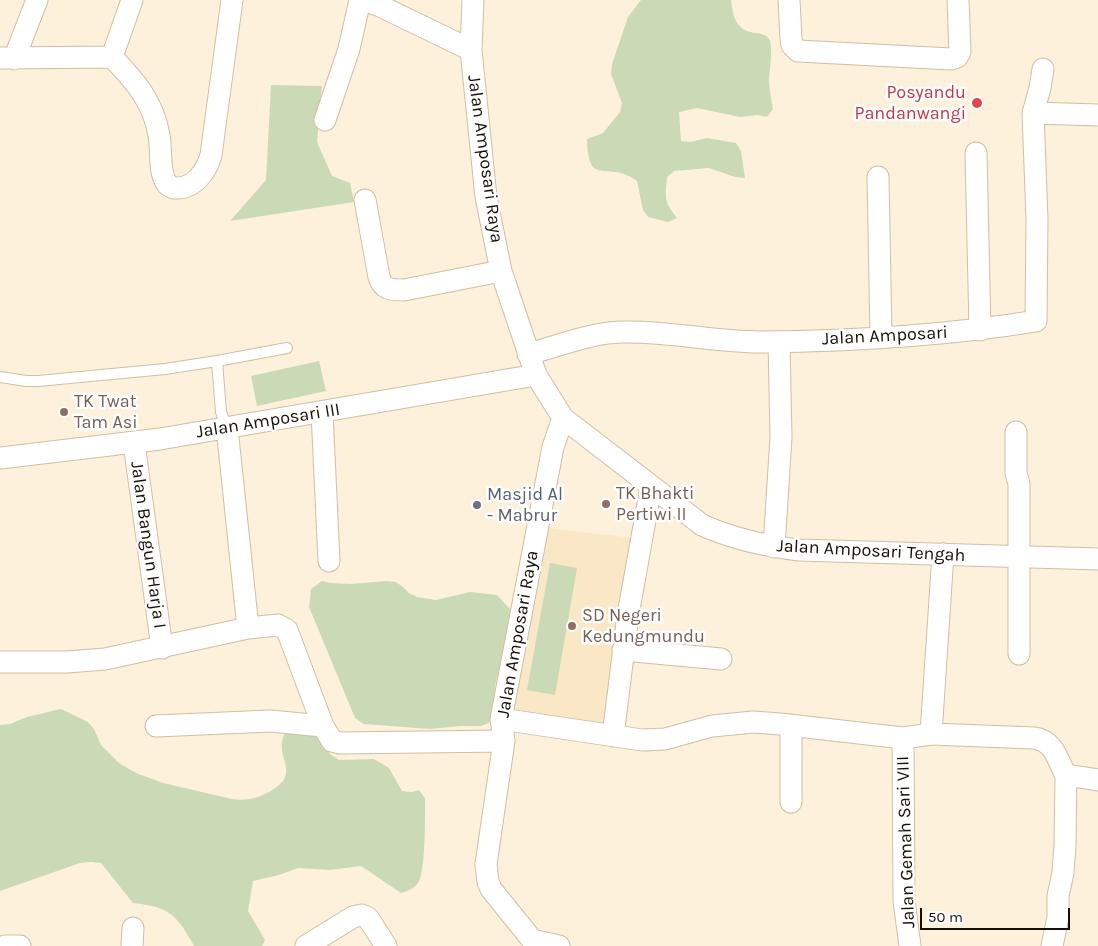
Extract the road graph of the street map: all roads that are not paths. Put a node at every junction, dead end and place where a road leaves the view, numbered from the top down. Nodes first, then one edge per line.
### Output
1 (37, 0) edge
2 (132, 0) edge
3 (232, 0) edge
4 (361, 0) edge
5 (474, 0) edge
6 (789, 0) edge
7 (958, 0) edge
8 (471, 50) junction
9 (112, 57) junction
10 (7, 58) edge
11 (1043, 69) dead end
12 (1033, 113) junction
13 (1098, 116) edge
14 (325, 120) dead end
15 (976, 152) dead end
16 (878, 177) dead end
17 (366, 200) dead end
18 (501, 271) junction
19 (980, 330) junction
20 (881, 338) junction
21 (779, 342) junction
22 (287, 348) dead end
23 (528, 354) junction
24 (217, 361) junction
25 (536, 375) junction
26 (0, 377) edge
27 (322, 412) junction
28 (563, 418) junction
29 (227, 428) junction
30 (1016, 432) dead end
31 (134, 443) junction
32 (0, 458) edge
33 (651, 487) junction
34 (774, 547) junction
35 (943, 554) junction
36 (1019, 557) junction
37 (1098, 559) edge
38 (330, 561) dead end
39 (248, 628) junction
40 (162, 648) junction
41 (623, 650) junction
42 (1019, 654) dead end
43 (721, 659) dead end
44 (0, 662) edge
45 (501, 719) junction
46 (791, 725) junction
47 (156, 726) dead end
48 (323, 726) junction
49 (931, 734) junction
50 (613, 736) junction
51 (903, 738) junction
52 (504, 741) junction
53 (1066, 775) junction
54 (1098, 780) edge
55 (791, 802) dead end
56 (534, 943) edge
57 (383, 945) edge
58 (5, 946) edge
59 (20, 946) edge
60 (306, 946) edge
61 (559, 946) edge
62 (910, 946) edge
63 (1052, 946) edge

1 - 10 street
2 - 9 street
3 - 9 street
4 - 8 street
4 - 14 street
5 - 8 street, Jalan Amposari Raya
6 - 7 street
8 - 18 street, Jalan Amposari Raya
9 - 10 street
11 - 12 street
12 - 13 street
12 - 19 street, Jalan Amposari
15 - 19 street
16 - 20 street
17 - 18 street
18 - 23 street, Jalan Amposari Raya
19 - 20 street, Jalan Amposari
20 - 21 street, Jalan Amposari
21 - 23 street, Jalan Amposari
21 - 34 street
22 - 24 lane
23 - 25 street, Jalan Amposari Raya
24 - 26 lane
24 - 29 lane
25 - 27 street, Jalan Amposari III
25 - 28 street, Jalan Amposari Raya
27 - 29 street, Jalan Amposari III
27 - 38 street
28 - 33 street, Jalan Amposari Tengah
28 - 45 street, Jalan Amposari Raya
29 - 31 street, Jalan Amposari III
29 - 39 street
30 - 36 street
31 - 32 street, Jalan Amposari III
31 - 40 street, Jalan Bangun Harja I
33 - 34 street, Jalan Amposari Tengah
33 - 41 street
34 - 35 street, Jalan Amposari Tengah
35 - 36 street, Jalan Amposari Tengah
35 - 49 street
36 - 37 street, Jalan Amposari Tengah
36 - 42 street
39 - 40 street
39 - 48 street
40 - 44 street
41 - 43 street
41 - 50 street
45 - 50 street
45 - 52 street, Jalan Amposari Raya
46 - 50 street
46 - 51 street
46 - 55 street
47 - 48 street
48 - 52 street
49 - 51 street
49 - 53 street
51 - 62 street, Jalan Gemah Sari VIII
52 - 56 street, Jalan Amposari Raya
53 - 54 street
53 - 63 street
56 - 61 street
57 - 60 street
58 - 59 street

